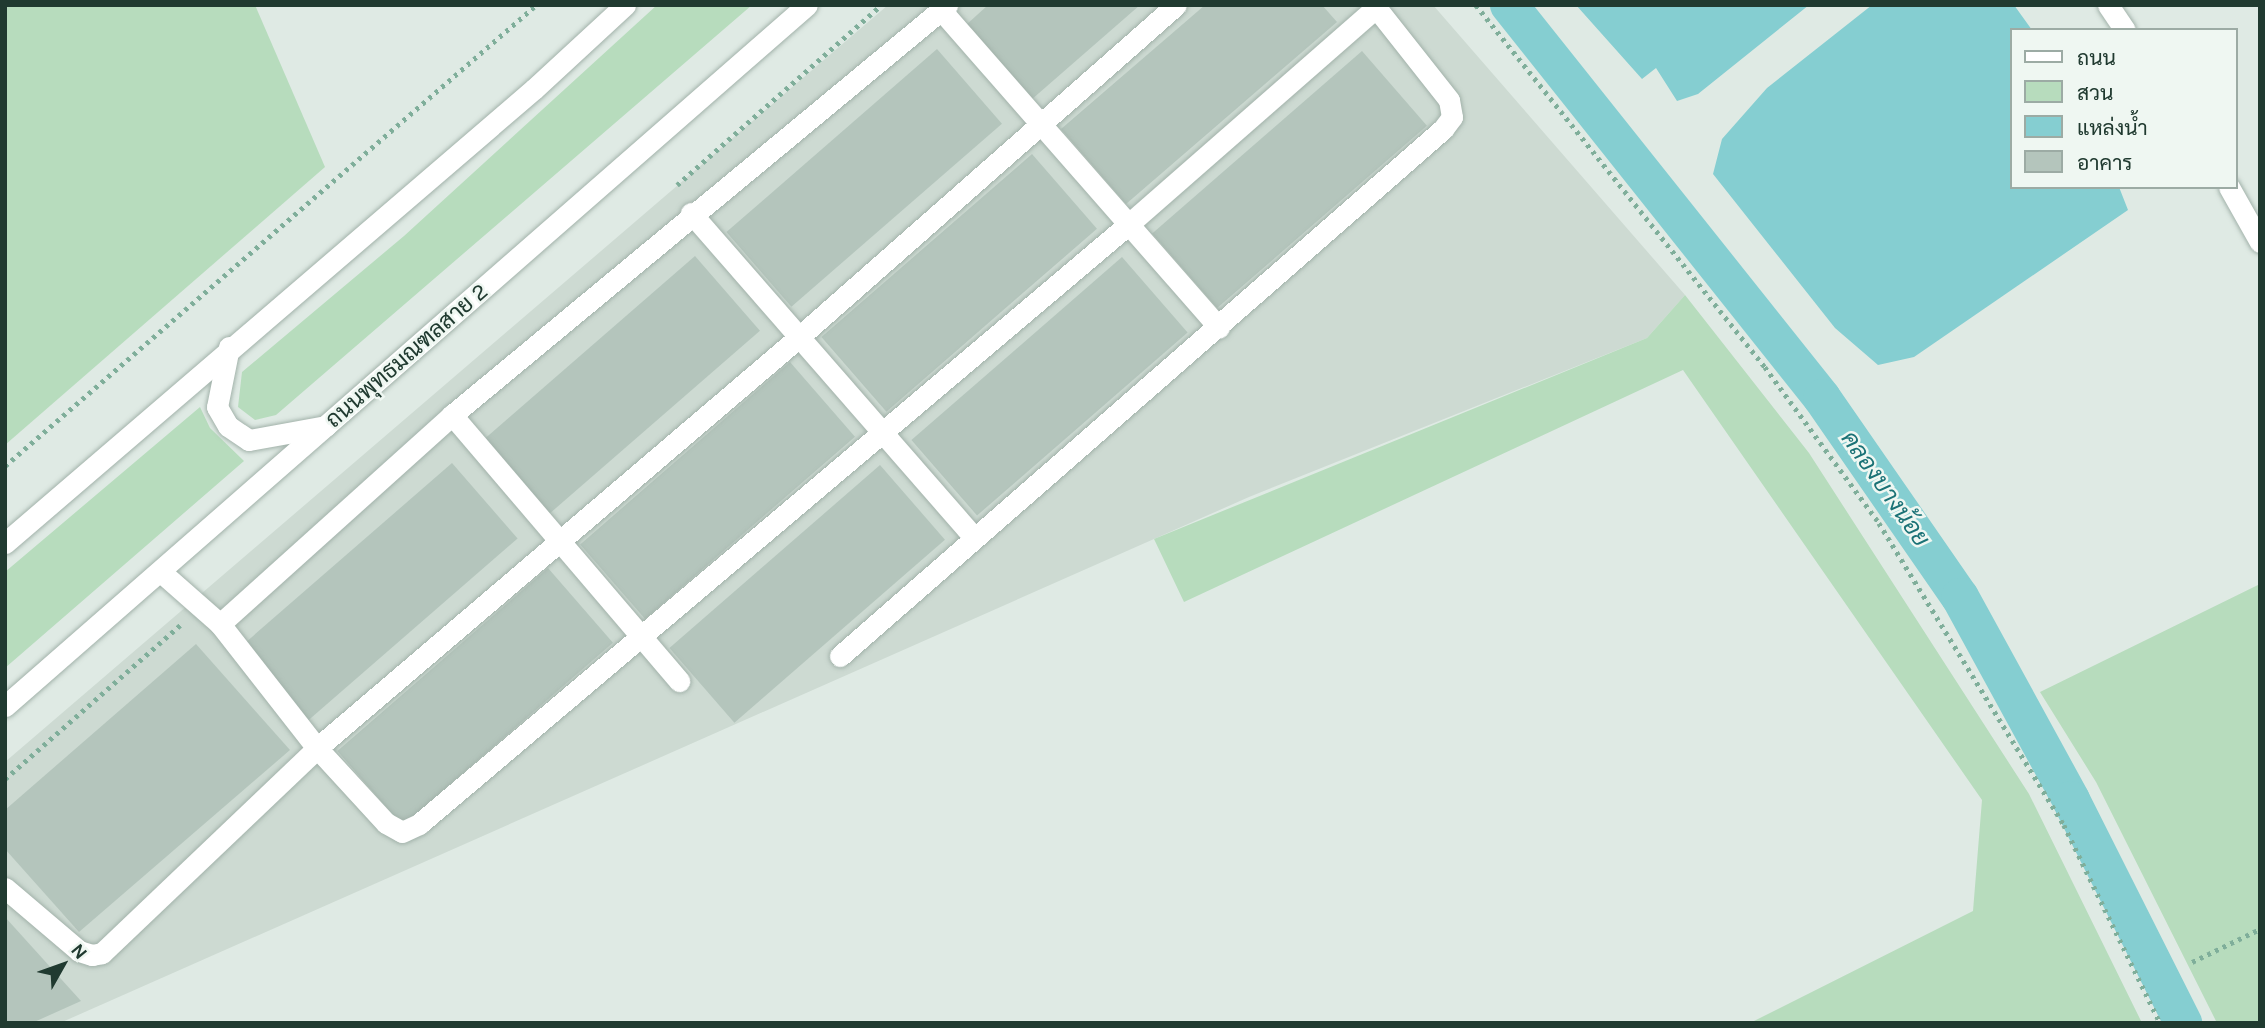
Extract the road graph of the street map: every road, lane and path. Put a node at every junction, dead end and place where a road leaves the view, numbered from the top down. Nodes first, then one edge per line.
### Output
1 (536, 5) edge
2 (625, 5) edge
3 (807, 5) edge
4 (1176, 5) edge
5 (1476, 5) edge
6 (2108, 5) edge
7 (1375, 7) edge
8 (944, 8) edge
9 (2124, 28) edge
10 (1043, 123) junction
11 (2230, 189) edge
12 (691, 213) junction
13 (1130, 223) junction
14 (2260, 242) edge
15 (1219, 328) junction
16 (799, 337) junction
17 (229, 347) junction
18 (452, 415) junction
19 (326, 426) junction
20 (883, 433) junction
21 (5, 466) edge
22 (973, 536) junction
23 (557, 539) junction
24 (5, 543) edge
25 (160, 572) junction
26 (220, 624) junction
27 (641, 636) junction
28 (840, 656) dead end
29 (679, 681) dead end
30 (5, 706) edge
31 (317, 748) junction
32 (5, 888) edge
33 (2260, 929) edge
34 (2192, 962) dead end
35 (2160, 1023) edge

1 - 21 path
2 - 17 main road
3 - 19 main road, ถนนพุทธมณฑลสาย 2
4 - 10 main road
5 - 35 path
6 - 9 main road
7 - 13 main road
7 - 15 main road
8 - 10 main road
8 - 12 main road
10 - 13 main road
10 - 16 main road
11 - 14 main road
12 - 16 main road
12 - 18 main road
13 - 15 main road
13 - 20 main road
15 - 22 main road
16 - 20 main road
16 - 23 main road
17 - 19 main road
17 - 24 main road
18 - 23 main road
18 - 26 main road
19 - 25 main road, ถนนพุทธมณฑลสาย 2
20 - 22 main road
20 - 27 main road
22 - 28 main road
23 - 27 main road
23 - 31 main road
25 - 26 main road
25 - 30 main road, ถนนพุทธมณฑลสาย 2
26 - 31 main road
27 - 29 main road
27 - 31 main road
31 - 32 main road
33 - 34 path

